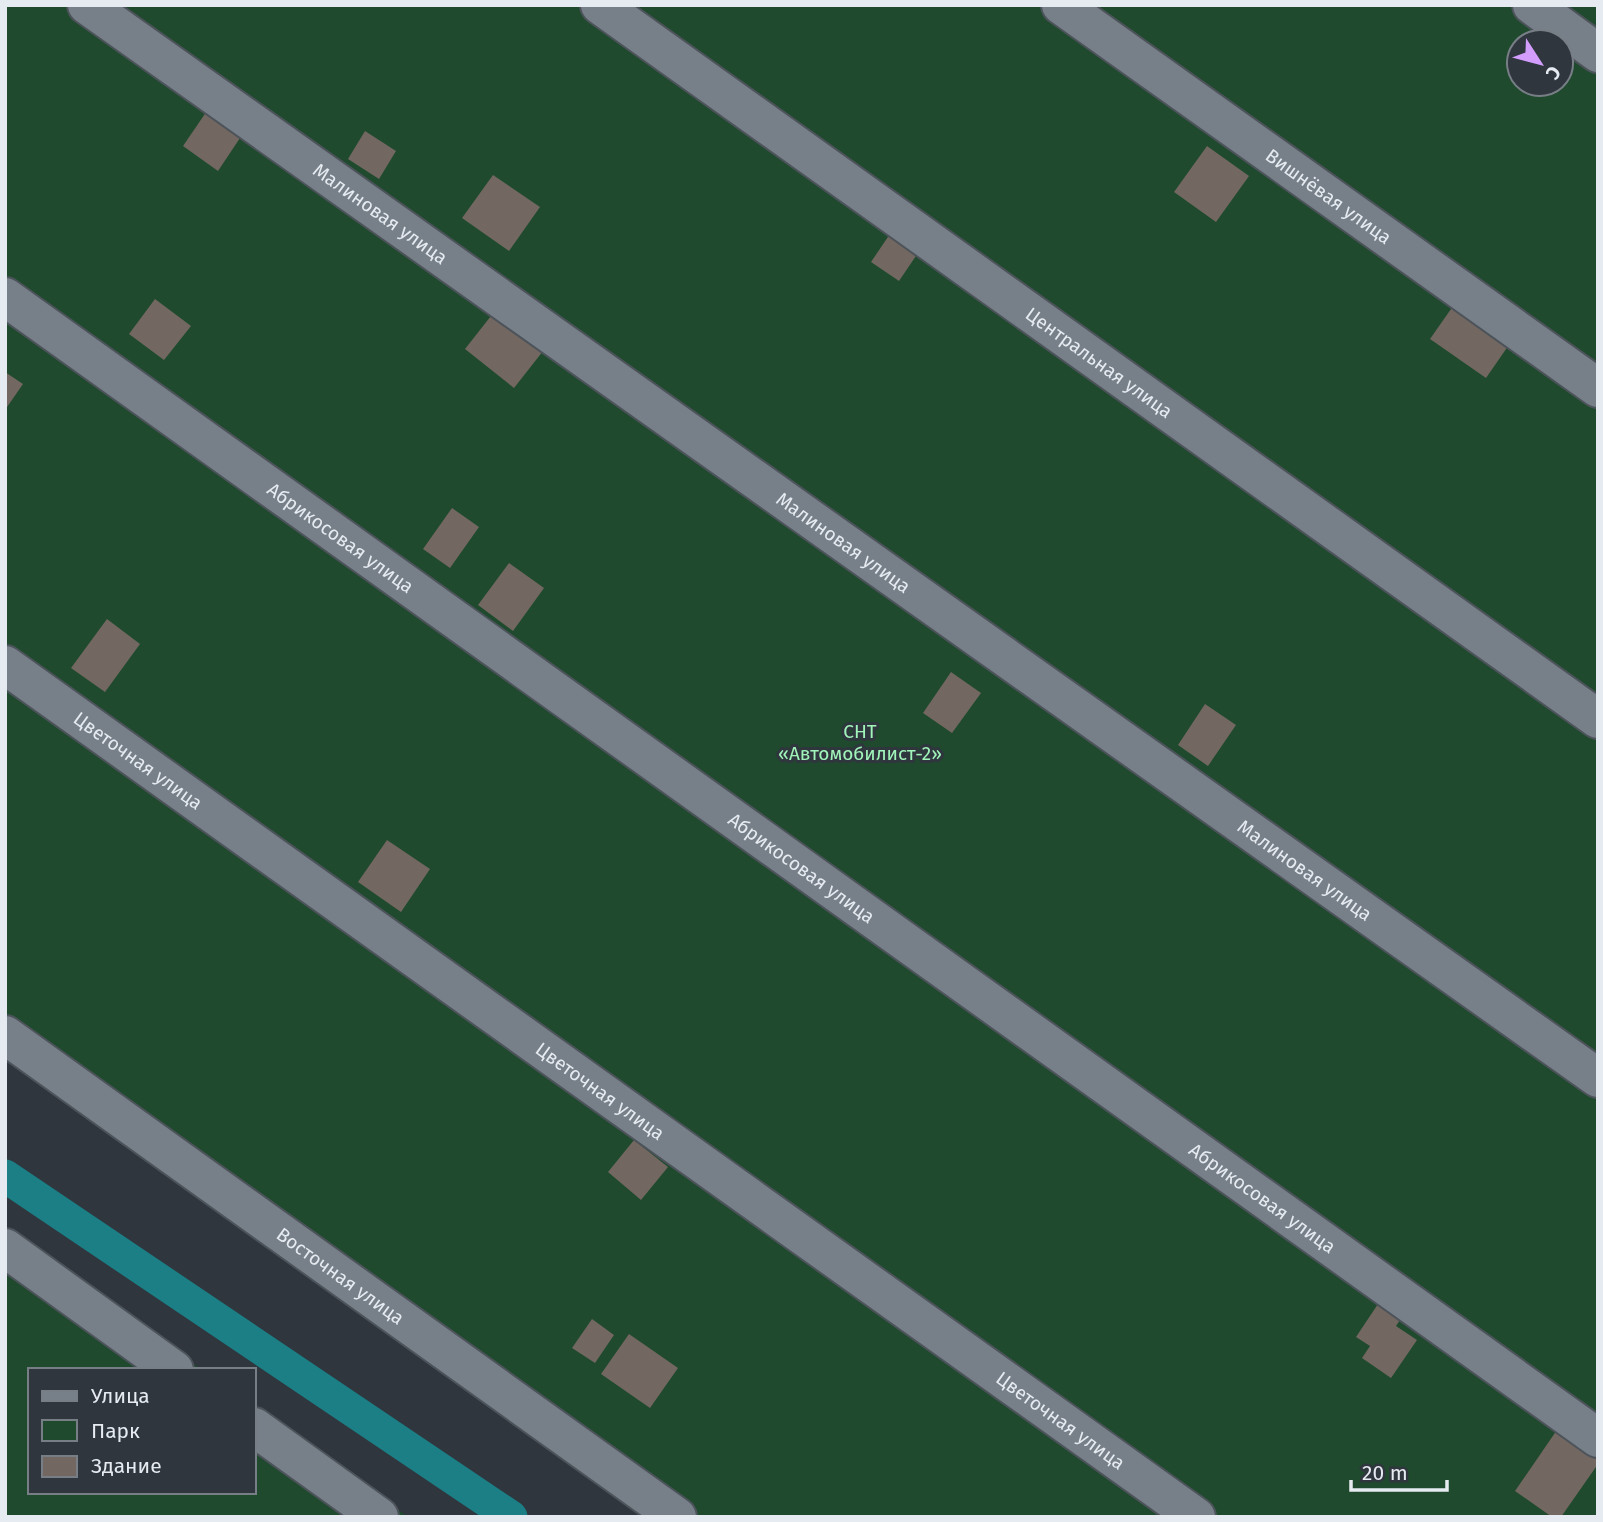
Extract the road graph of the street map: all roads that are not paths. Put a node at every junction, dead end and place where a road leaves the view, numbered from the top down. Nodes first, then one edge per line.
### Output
1 (88, 5) edge
2 (600, 5) edge
3 (1061, 5) edge
4 (1532, 5) edge
5 (1598, 52) edge
6 (5, 297) edge
7 (1598, 388) edge
8 (5, 665) edge
9 (1598, 719) edge
10 (5, 1035) edge
11 (1598, 1078) edge
12 (5, 1248) edge
13 (171, 1368) edge
14 (256, 1428) edge
15 (1598, 1438) edge
16 (379, 1517) edge
17 (677, 1517) edge
18 (1196, 1517) edge

1 - 11 street, Малиновая улица
2 - 9 street, Центральная улица
3 - 7 street, Вишнёвая улица
4 - 5 street
6 - 15 street, Абрикосовая улица
8 - 18 street, Цветочная улица
10 - 17 street, Восточная улица
12 - 13 street
14 - 16 street

